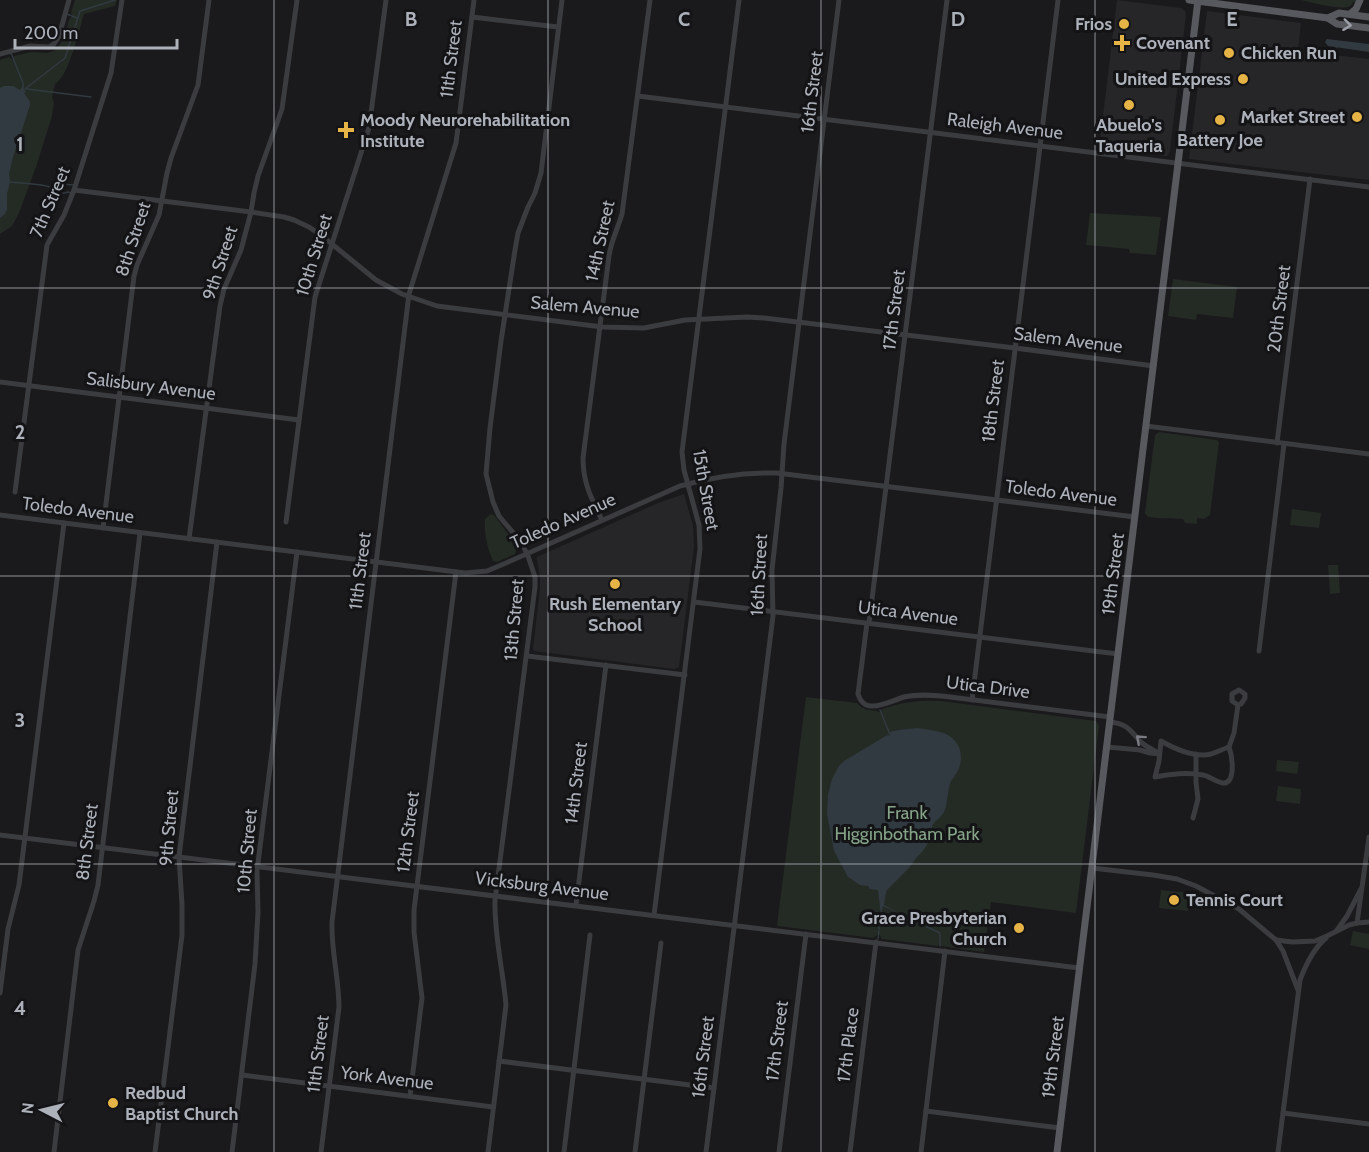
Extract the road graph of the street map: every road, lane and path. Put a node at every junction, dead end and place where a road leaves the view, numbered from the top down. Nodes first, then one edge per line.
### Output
1 (69, 0) edge
2 (122, 0) edge
3 (209, 0) edge
4 (297, 0) edge
5 (386, 0) edge
6 (474, 0) edge
7 (562, 0) edge
8 (650, 0) edge
9 (740, 0) edge
10 (839, 0) edge
11 (947, 0) edge
12 (1058, 0) edge
13 (1189, 0) edge
14 (1229, 0) edge
15 (1360, 0) edge
16 (1198, 1) edge
17 (1237, 7) junction
18 (1350, 14) junction
19 (472, 16) junction
20 (1369, 17) edge
21 (1328, 18) junction
22 (558, 27) junction
23 (1369, 28) edge
24 (0, 54) edge
25 (638, 96) junction
26 (726, 107) junction
27 (824, 119) junction
28 (931, 132) junction
29 (1040, 146) junction
30 (1179, 163) junction
31 (1310, 179) junction
32 (1369, 186) edge
33 (74, 190) junction
34 (162, 201) junction
35 (251, 212) junction
36 (332, 244) junction
37 (409, 296) junction
38 (505, 315) junction
39 (698, 319) junction
40 (799, 322) junction
41 (600, 327) junction
42 (906, 335) junction
43 (1015, 348) junction
44 (1154, 366) junction
45 (0, 382) edge
46 (29, 386) junction
47 (119, 397) junction
48 (207, 408) junction
49 (299, 420) junction
50 (1146, 426) junction
51 (1277, 443) junction
52 (1284, 444) junction
53 (1369, 454) edge
54 (782, 474) junction
55 (688, 484) junction
56 (887, 486) junction
57 (15, 492) dead end
58 (996, 500) junction
59 (0, 515) edge
60 (1135, 517) junction
61 (602, 520) junction
62 (286, 522) dead end
63 (64, 523) junction
64 (103, 528) junction
65 (140, 533) junction
66 (189, 539) junction
67 (217, 542) junction
68 (297, 552) junction
69 (527, 554) junction
70 (376, 562) junction
71 (456, 572) junction
72 (694, 602) junction
73 (773, 611) junction
74 (868, 623) junction
75 (980, 637) junction
76 (1259, 651) dead end
77 (1118, 654) junction
78 (527, 656) junction
79 (606, 665) junction
80 (685, 675) junction
81 (972, 700) junction
82 (863, 703) joint
83 (1238, 705) dead end
84 (1110, 719) junction
85 (1107, 747) junction
86 (1229, 747) junction
87 (1159, 754) junction
88 (1196, 754) junction
89 (1196, 774) junction
90 (1193, 818) dead end
91 (0, 835) edge
92 (1369, 837) edge
93 (25, 838) junction
94 (102, 847) junction
95 (179, 857) junction
96 (258, 866) junction
97 (1092, 868) junction
98 (338, 876) junction
99 (1363, 885) junction
100 (417, 886) junction
101 (496, 896) junction
102 (576, 905) junction
103 (654, 915) junction
104 (1369, 922) edge
105 (1357, 923) junction
106 (734, 925) junction
107 (1337, 930) junction
108 (806, 934) junction
109 (590, 935) dead end
110 (1327, 936) junction
111 (1276, 940) junction
112 (876, 942) junction
113 (661, 943) dead end
114 (945, 951) junction
115 (1079, 968) junction
116 (1298, 991) junction
117 (0, 993) edge
118 (499, 1061) junction
119 (574, 1071) junction
120 (242, 1075) junction
121 (644, 1079) junction
122 (329, 1086) junction
123 (714, 1088) junction
124 (410, 1096) junction
125 (493, 1107) junction
126 (926, 1111) junction
127 (1283, 1113) junction
128 (1369, 1124) edge
129 (1060, 1128) junction
130 (54, 1152) edge
131 (155, 1152) edge
132 (232, 1152) edge
133 (321, 1152) edge
134 (488, 1152) edge
135 (564, 1152) edge
136 (635, 1152) edge
137 (706, 1152) edge
138 (779, 1152) edge
139 (850, 1152) edge
140 (921, 1152) edge
141 (1057, 1152) edge
142 (1278, 1152) edge

1 - 24 street
2 - 33 street, 7th Street
3 - 34 street, 8th Street
4 - 35 street, 9th Street
5 - 36 street, 10th Street
6 - 19 street, 11th Street
7 - 22 street, 13th Street
8 - 25 street, 14th Street
9 - 26 street, 15th Street
10 - 27 street, 16th Street
11 - 28 street, 17th Street
12 - 29 street, 18th Street
13 - 16 main road
14 - 17 main road
15 - 18 main road
16 - 17 main road
16 - 30 main road, 19th Street
17 - 21 main road
18 - 20 main road
18 - 21 main road
19 - 22 street
19 - 37 street, 11th Street
21 -> 23 main road
22 - 38 street, 13th Street
25 - 26 street, Raleigh Avenue
25 - 41 street, 14th Street
26 - 27 street, Raleigh Avenue
26 - 39 street, 15th Street
27 - 28 street, Raleigh Avenue
27 - 40 street, 16th Street
28 - 29 street, Raleigh Avenue
28 - 42 street, 17th Street
29 - 30 street, Raleigh Avenue
29 - 43 street, 18th Street
30 - 31 street, Raleigh Avenue
30 - 44 main road, 19th Street
31 - 32 street, Raleigh Avenue
31 - 51 street, 20th Street
33 - 34 street, Salem Avenue
33 - 46 street, 7th Street
34 - 35 street, Salem Avenue
34 - 47 street, 8th Street
35 - 36 street, Salem Avenue
35 - 48 street, 9th Street
36 - 37 street, Salem Avenue
36 - 49 street, 10th Street
37 - 38 street, Salem Avenue
37 - 70 street, 11th Street
38 - 41 street, Salem Avenue
38 - 69 street, 13th Street
39 - 40 street, Salem Avenue
39 - 41 street, Salem Avenue
39 - 55 street, 15th Street
40 - 42 street, Salem Avenue
40 - 54 street, 16th Street
41 - 61 street, 14th Street
42 - 43 street, Salem Avenue
42 - 56 street, 17th Street
43 - 44 street, Salem Avenue
43 - 58 street, 18th Street
44 - 50 main road, 19th Street
45 - 46 street, Salisbury Avenue
46 - 47 street, Salisbury Avenue
46 - 57 street, 7th Street
47 - 48 street, Salisbury Avenue
47 - 64 street, 8th Street
48 - 49 street, Salisbury Avenue
48 - 66 street, 9th Street
49 - 62 street, 10th Street
50 - 51 street
50 - 60 main road, 19th Street
51 - 52 street
52 - 53 street
52 - 76 street
54 - 55 street, Toledo Avenue
54 - 56 street, Toledo Avenue
54 - 73 street, 16th Street
55 - 61 street, Toledo Avenue
55 - 72 street, 15th Street
56 - 58 street, Toledo Avenue
56 - 74 street, 17th Street
58 - 60 street, Toledo Avenue
58 - 75 street, 18th Street
59 - 63 street, Toledo Avenue
60 - 77 main road, 19th Street
61 - 69 street, Toledo Avenue
63 - 64 street, Toledo Avenue
63 - 93 street
64 - 65 street, Toledo Avenue
65 - 66 street, Toledo Avenue
65 - 94 street, 8th Street
66 - 67 street, Toledo Avenue
67 - 68 street, Toledo Avenue
67 - 95 street, 9th Street
68 - 70 street, Toledo Avenue
68 - 96 street, 10th Street
69 - 71 street, Toledo Avenue
69 - 78 street, 13th Street
70 - 71 street, Toledo Avenue
70 - 98 street, 11th Street
71 - 100 street, 12th Street
72 - 73 street, Utica Avenue
72 - 80 street, 15th Street
73 - 74 street, Utica Avenue
73 - 106 street, 16th Street
74 - 75 street, Utica Avenue
74 - 82 street, 17th Street
75 - 77 street, Utica Avenue
75 - 81 street, 18th Street
77 - 84 main road, 19th Street
78 - 79 street
78 - 101 street, 13th Street
79 - 80 street
79 - 102 street, 14th Street
80 - 103 street, 15th Street
81 - 82 street, Utica Drive
81 - 84 street, Utica Drive
83 - 86 street
84 - 85 main road, 19th Street
87 -> 84 street
85 - 87 street
85 - 97 main road, 19th Street
86 - 88 street
86 - 89 street
87 - 88 street
87 - 89 street
88 - 89 street
89 - 90 street
91 - 93 street, Vicksburg Avenue
92 - 99 street
93 - 94 street, Vicksburg Avenue
93 - 117 street
94 - 95 street, Vicksburg Avenue
94 - 130 street, 8th Street
95 - 96 street, Vicksburg Avenue
95 - 131 street, 9th Street
96 - 98 street, Vicksburg Avenue
96 - 120 street, 10th Street
97 - 111 street
97 - 115 main road, 19th Street
98 - 100 street, Vicksburg Avenue
98 - 122 street, 11th Street
99 - 105 street
99 - 107 street
100 - 101 street, Vicksburg Avenue
100 - 124 street, 12th Street
101 - 102 street, Vicksburg Avenue
101 - 118 street, 13th Street
102 - 103 street, Vicksburg Avenue
103 - 106 street, Vicksburg Avenue
104 - 105 street
105 - 107 street
106 - 108 street, Vicksburg Avenue
106 - 123 street, 16th Street
107 - 110 street
108 - 112 street, Vicksburg Avenue
108 - 138 street, 17th Street
109 - 119 street
110 - 111 street
110 - 116 street
111 - 116 street
112 - 114 street, Vicksburg Avenue
112 - 139 street, 17th Place
113 - 121 street
114 - 115 street, Vicksburg Avenue
114 - 126 street
115 - 129 main road, 19th Street
116 - 127 street
118 - 119 street
118 - 125 street, 13th Street
119 - 121 street
119 - 135 street
120 - 122 street, York Avenue
120 - 132 street, 10th Street
121 - 123 street
121 - 136 street
122 - 124 street, York Avenue
122 - 133 street, 11th Street
123 - 137 street, 16th Street
124 - 125 street, York Avenue
125 - 134 street, 13th Street
126 - 129 street
126 - 140 street
127 - 128 street
127 - 142 street
129 - 141 main road, 19th Street

